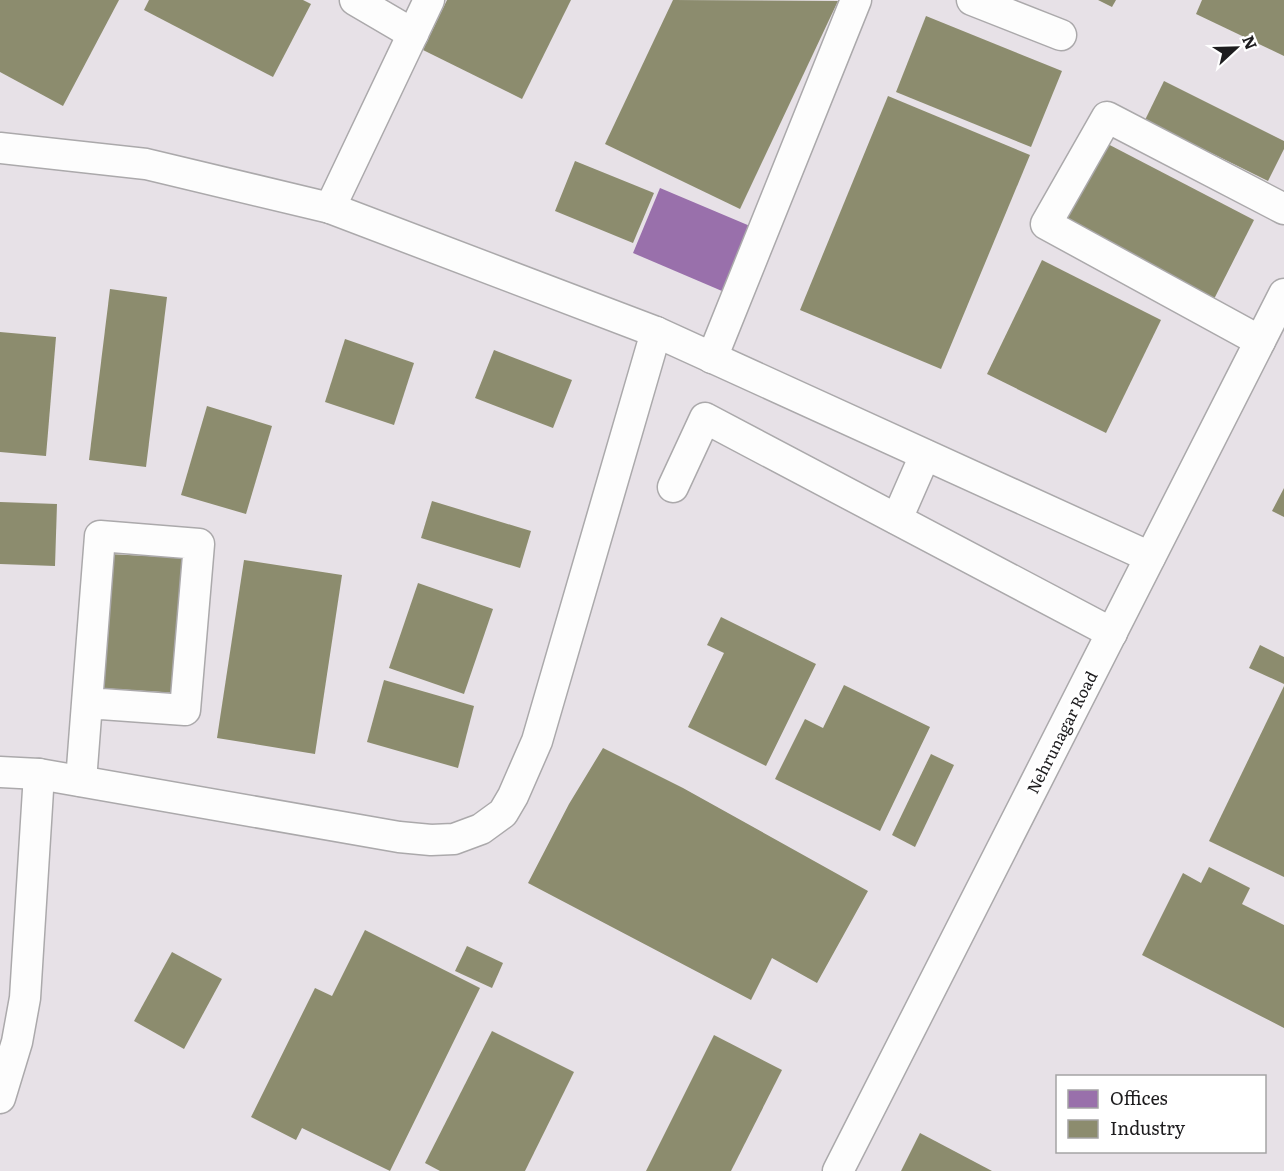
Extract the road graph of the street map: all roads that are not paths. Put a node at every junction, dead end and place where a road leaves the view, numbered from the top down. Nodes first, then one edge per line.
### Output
1 (355, 0) edge
2 (429, 0) edge
3 (856, 0) edge
4 (972, 0) edge
5 (413, 34) junction
6 (1061, 35) dead end
7 (0, 148) edge
8 (330, 208) junction
9 (1284, 209) edge
10 (1284, 294) edge
11 (656, 333) junction
12 (1260, 341) junction
13 (712, 358) junction
14 (925, 455) junction
15 (673, 487) dead end
16 (897, 519) junction
17 (1150, 557) junction
18 (1112, 633) junction
19 (87, 703) junction
20 (0, 772) edge
21 (39, 774) junction
22 (81, 781) junction
23 (0, 1098) edge
24 (838, 1171) edge

1 - 5 street
2 - 5 street
3 - 13 street
4 - 6 street
5 - 8 street
7 - 8 street
8 - 11 street
9 - 12 street
10 - 12 street, Nehrunagar Road
11 - 13 street
11 - 22 street
12 - 17 street, Nehrunagar Road
13 - 14 street
14 - 16 street
14 - 17 street
15 - 16 street
16 - 18 street
17 - 18 street, Nehrunagar Road
18 - 24 street, Nehrunagar Road
19 - 19 street
19 - 22 street
20 - 21 street
21 - 22 street
21 - 23 street

